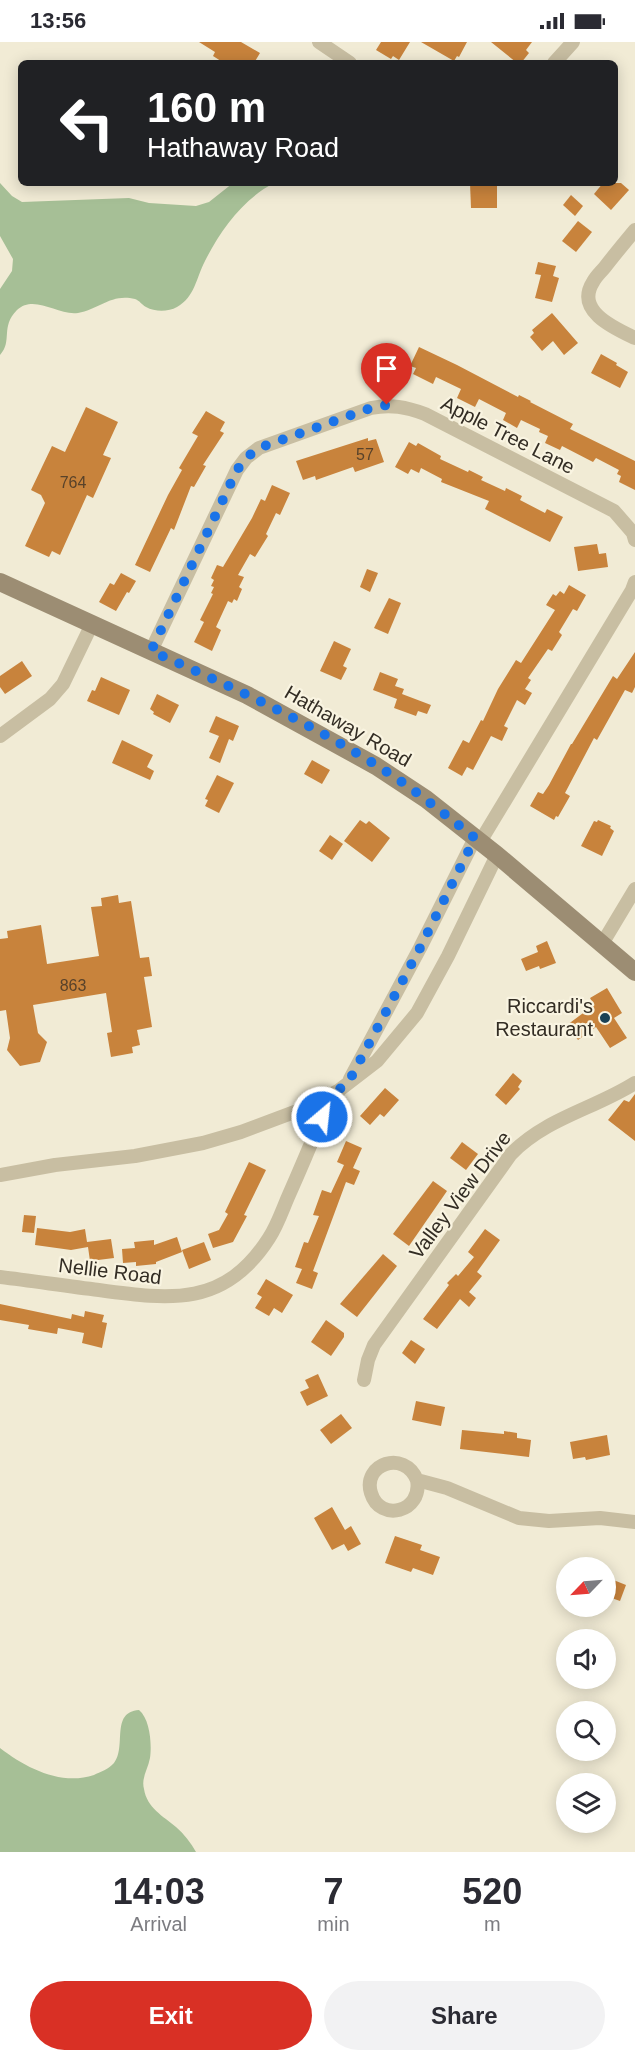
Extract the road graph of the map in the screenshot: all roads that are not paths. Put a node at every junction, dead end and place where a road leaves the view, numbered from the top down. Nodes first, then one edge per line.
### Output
1 (319, 42) edge
2 (573, 42) edge
3 (346, 60) edge
4 (557, 60) edge
5 (635, 230) edge
6 (635, 338) edge
7 (635, 540) edge
8 (0, 582) edge
9 (635, 582) edge
10 (92, 624) junction
11 (151, 651) junction
12 (0, 736) edge
13 (477, 840) junction
14 (496, 855) junction
15 (635, 889) edge
16 (602, 944) junction
17 (635, 972) edge
18 (348, 1083) junction
19 (635, 1083) edge
20 (327, 1098) junction
21 (0, 1175) edge
22 (0, 1277) edge
23 (364, 1380) dead end
24 (417, 1480) dead end
25 (635, 1522) edge

1 - 3 street
2 - 4 street
5 - 6 street
7 - 11 street, Apple Tree Lane
8 - 10 main road, Hathaway Road
9 - 13 street
10 - 11 main road, Hathaway Road
10 - 12 street
11 - 13 main road, Hathaway Road
13 - 14 main road, Hathaway Road
13 - 18 street
14 - 16 main road, Hathaway Road
14 - 18 street
15 - 16 street
16 - 17 main road, Hathaway Road
18 - 20 street
19 - 23 street, Valley View Drive
20 - 21 street
20 - 22 street, Nellie Road
24 - 25 street

